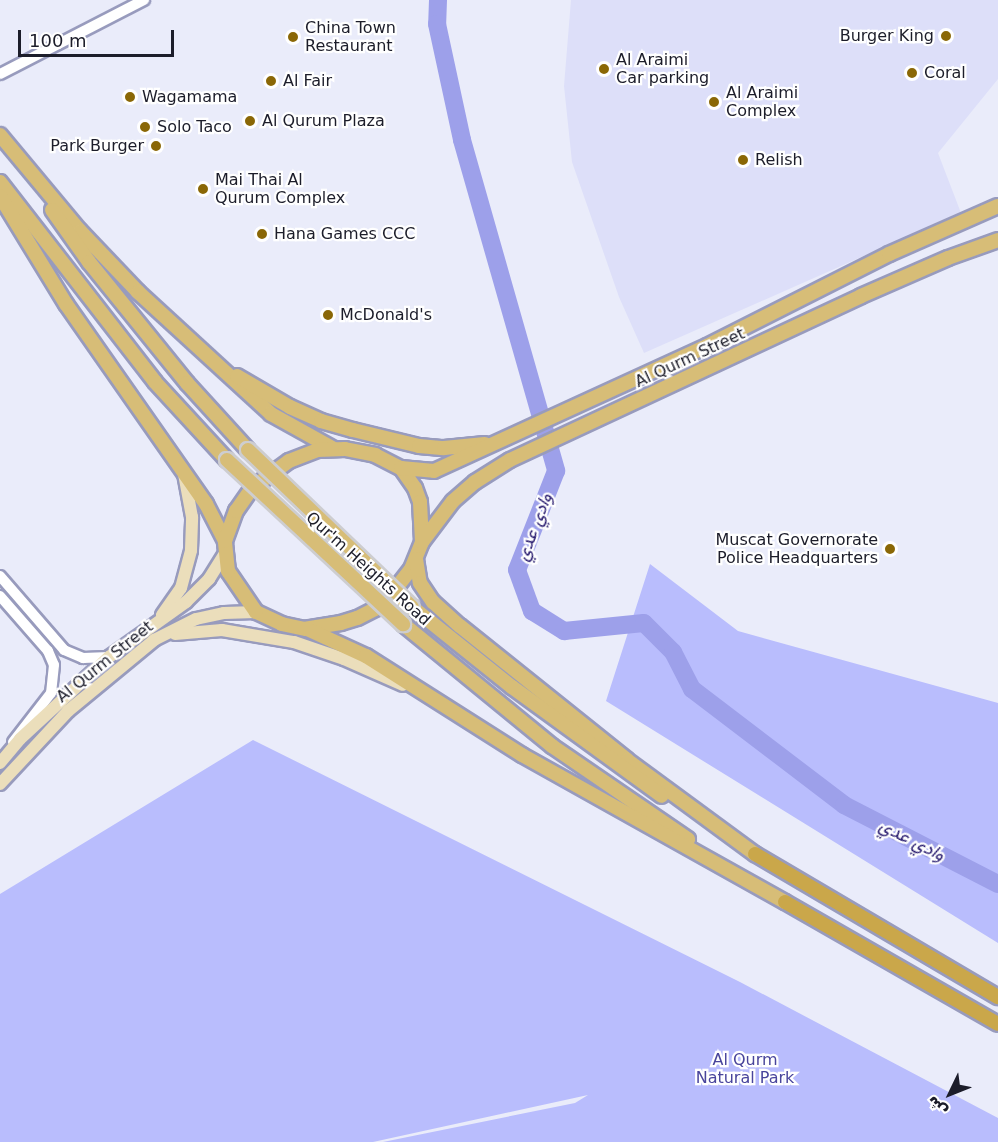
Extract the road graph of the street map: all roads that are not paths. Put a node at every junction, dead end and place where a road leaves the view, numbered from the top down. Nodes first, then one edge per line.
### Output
1 (144, 0) edge
2 (0, 74) edge
3 (0, 135) edge
4 (0, 182) edge
5 (0, 196) edge
6 (998, 206) edge
7 (998, 240) edge
8 (201, 350) junction
9 (502, 441) junction
10 (334, 449) junction
11 (401, 468) junction
12 (184, 474) junction
13 (422, 542) junction
14 (224, 548) junction
15 (416, 559) junction
16 (0, 576) edge
17 (0, 596) edge
18 (256, 612) junction
19 (154, 625) junction
20 (305, 629) junction
21 (154, 640) junction
22 (109, 657) junction
23 (428, 697) junction
24 (4, 758) edge
25 (0, 784) edge
26 (755, 854) junction
27 (785, 902) junction
28 (998, 997) edge
29 (998, 1024) edge

1 - 2 street
3 - 8 main road
3 - 26 main road, Qur'm Heights Road, bridge
4 - 27 main road, Qur'm Heights Road, bridge
5 - 12 main road
6 - 9 main road, Al Qurm Street
7 - 13 main road, Al Qurm Street
8 - 9 main road
8 - 10 main road
9 - 11 main road, Al Qurm Street
10 - 11 main road
10 - 14 main road
11 - 13 main road
12 - 14 main road
12 - 19 main road
13 - 15 main road
14 - 18 main road
14 - 19 main road, Al Qurm Street
15 - 20 main road
15 - 26 main road
16 - 22 street
17 - 24 street
18 - 20 main road
18 - 21 main road, Al Qurm Street
19 - 22 main road, Al Qurm Street
20 - 23 main road
21 - 23 main road
21 - 25 main road, Al Qurm Street
22 - 24 main road, Al Qurm Street
23 - 27 main road
26 - 28 highway
27 - 29 highway

